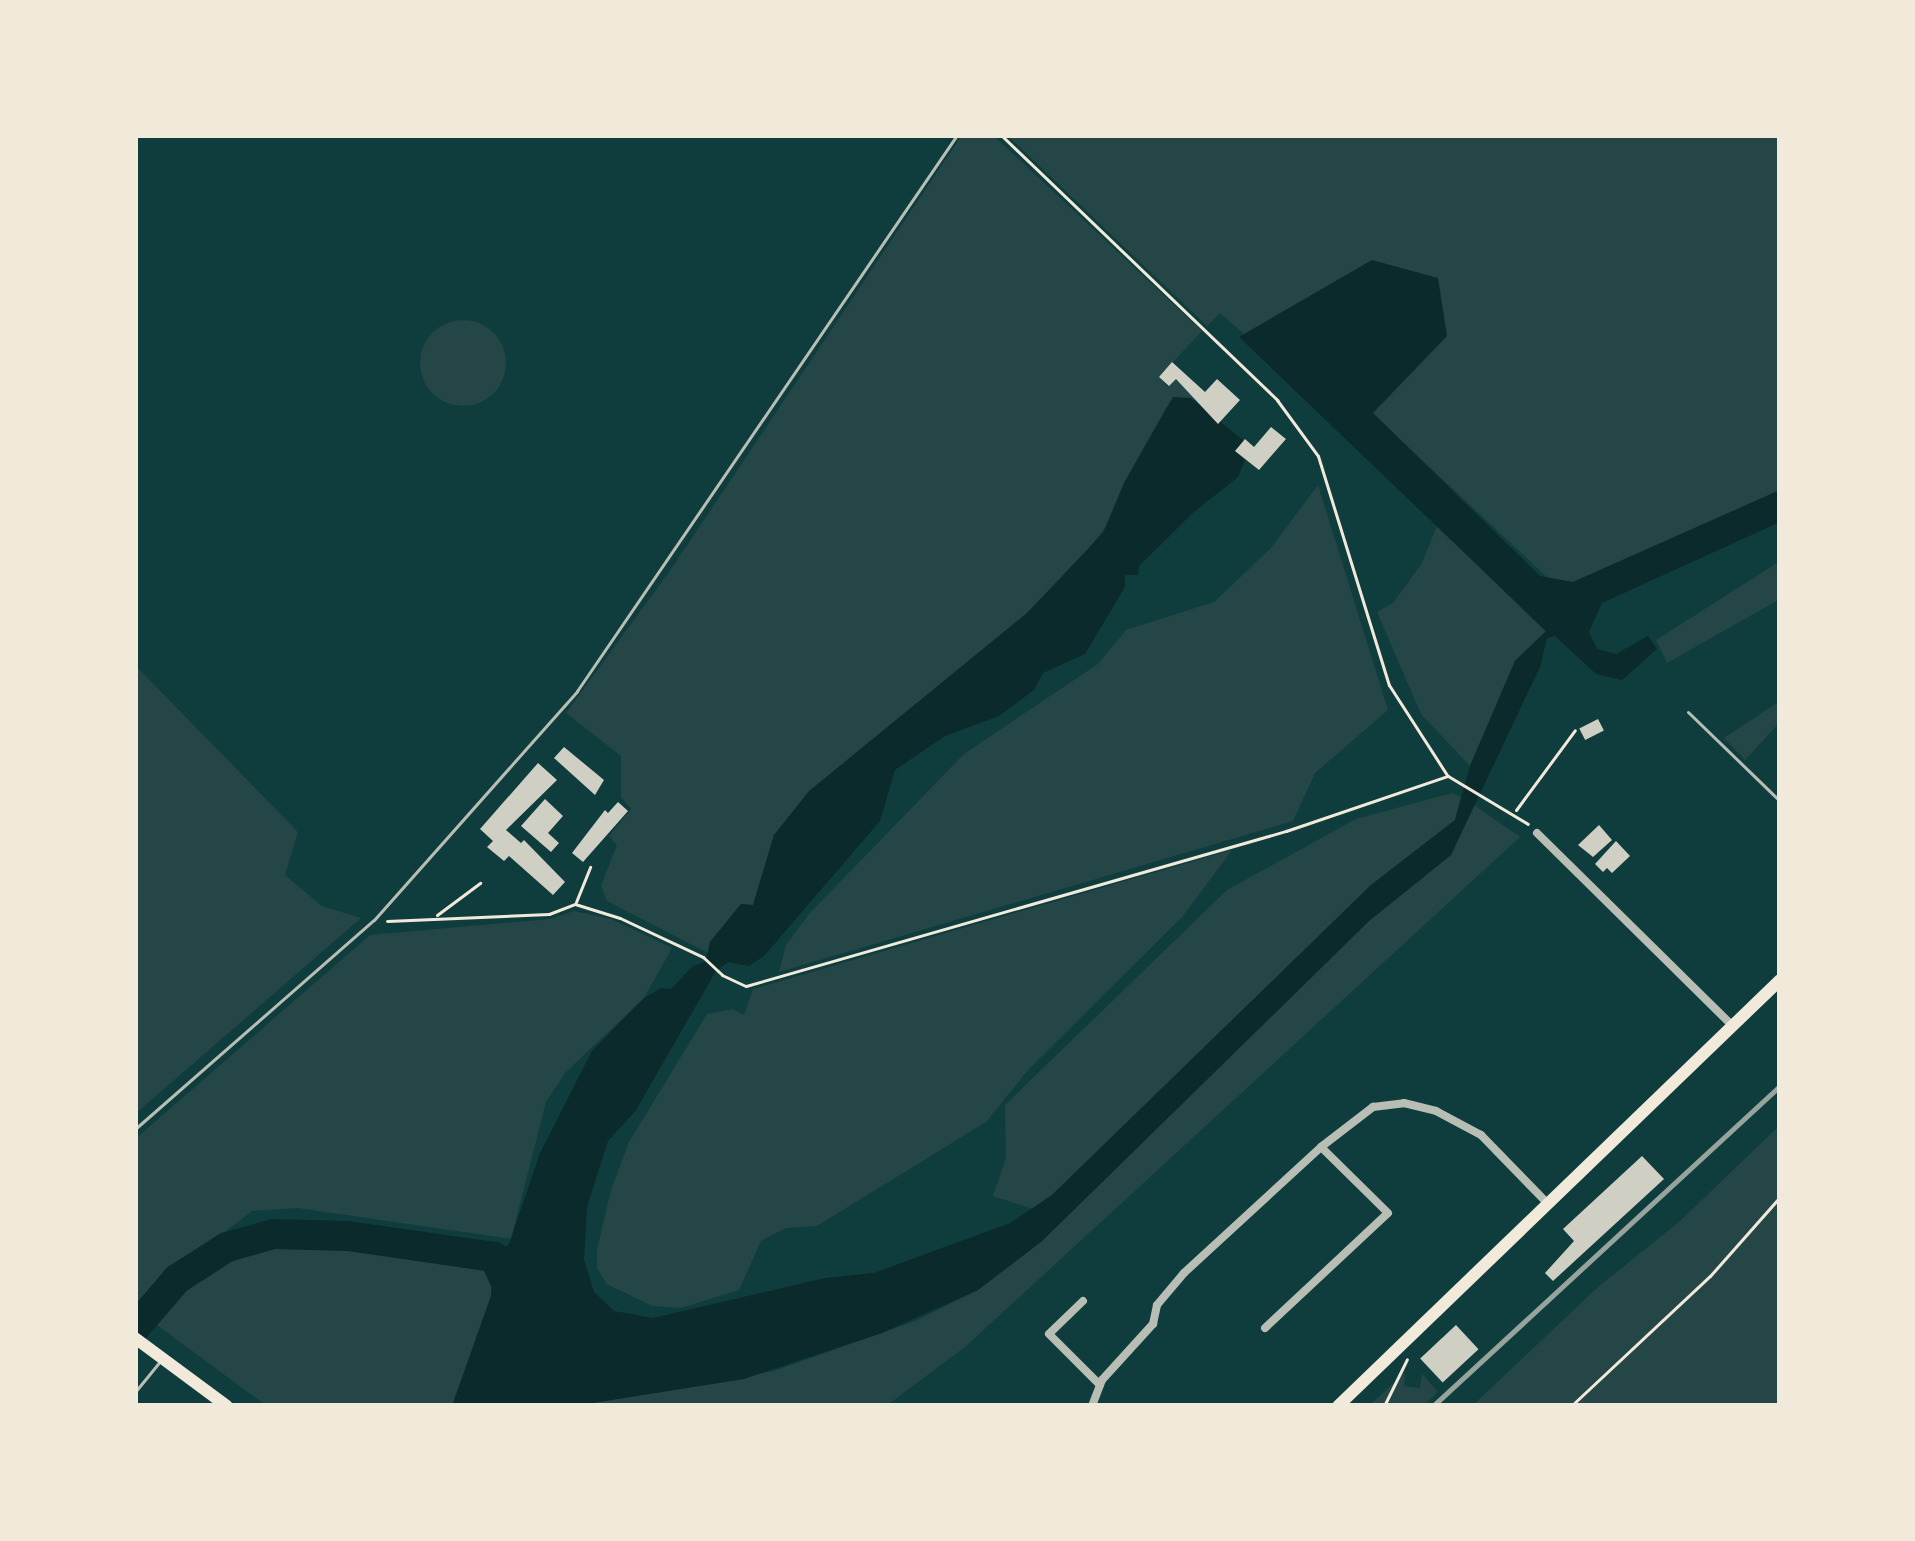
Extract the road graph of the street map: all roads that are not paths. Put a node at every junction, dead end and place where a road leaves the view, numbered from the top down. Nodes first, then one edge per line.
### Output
1 (956, 135) edge
2 (1688, 712) dead end
3 (1780, 801) edge
4 (1538, 833) road end
5 (1780, 980) edge
6 (1733, 1026) junction
7 (135, 1129) edge
8 (1321, 1147) junction
9 (1549, 1205) junction
10 (1083, 1300) dead end
11 (1265, 1328) dead end
12 (135, 1338) edge
13 (162, 1358) junction
14 (1100, 1385) junction
15 (135, 1392) edge
16 (227, 1406) edge
17 (1092, 1406) edge
18 (1339, 1406) edge

1 - 7 lane
2 - 3 lane
4 - 6 street
5 - 6 highway
6 - 9 highway
8 - 9 street
8 - 11 street
8 - 14 street
9 - 18 highway
10 - 14 street
12 - 13 highway
13 - 15 lane
13 - 16 highway
14 - 17 street

